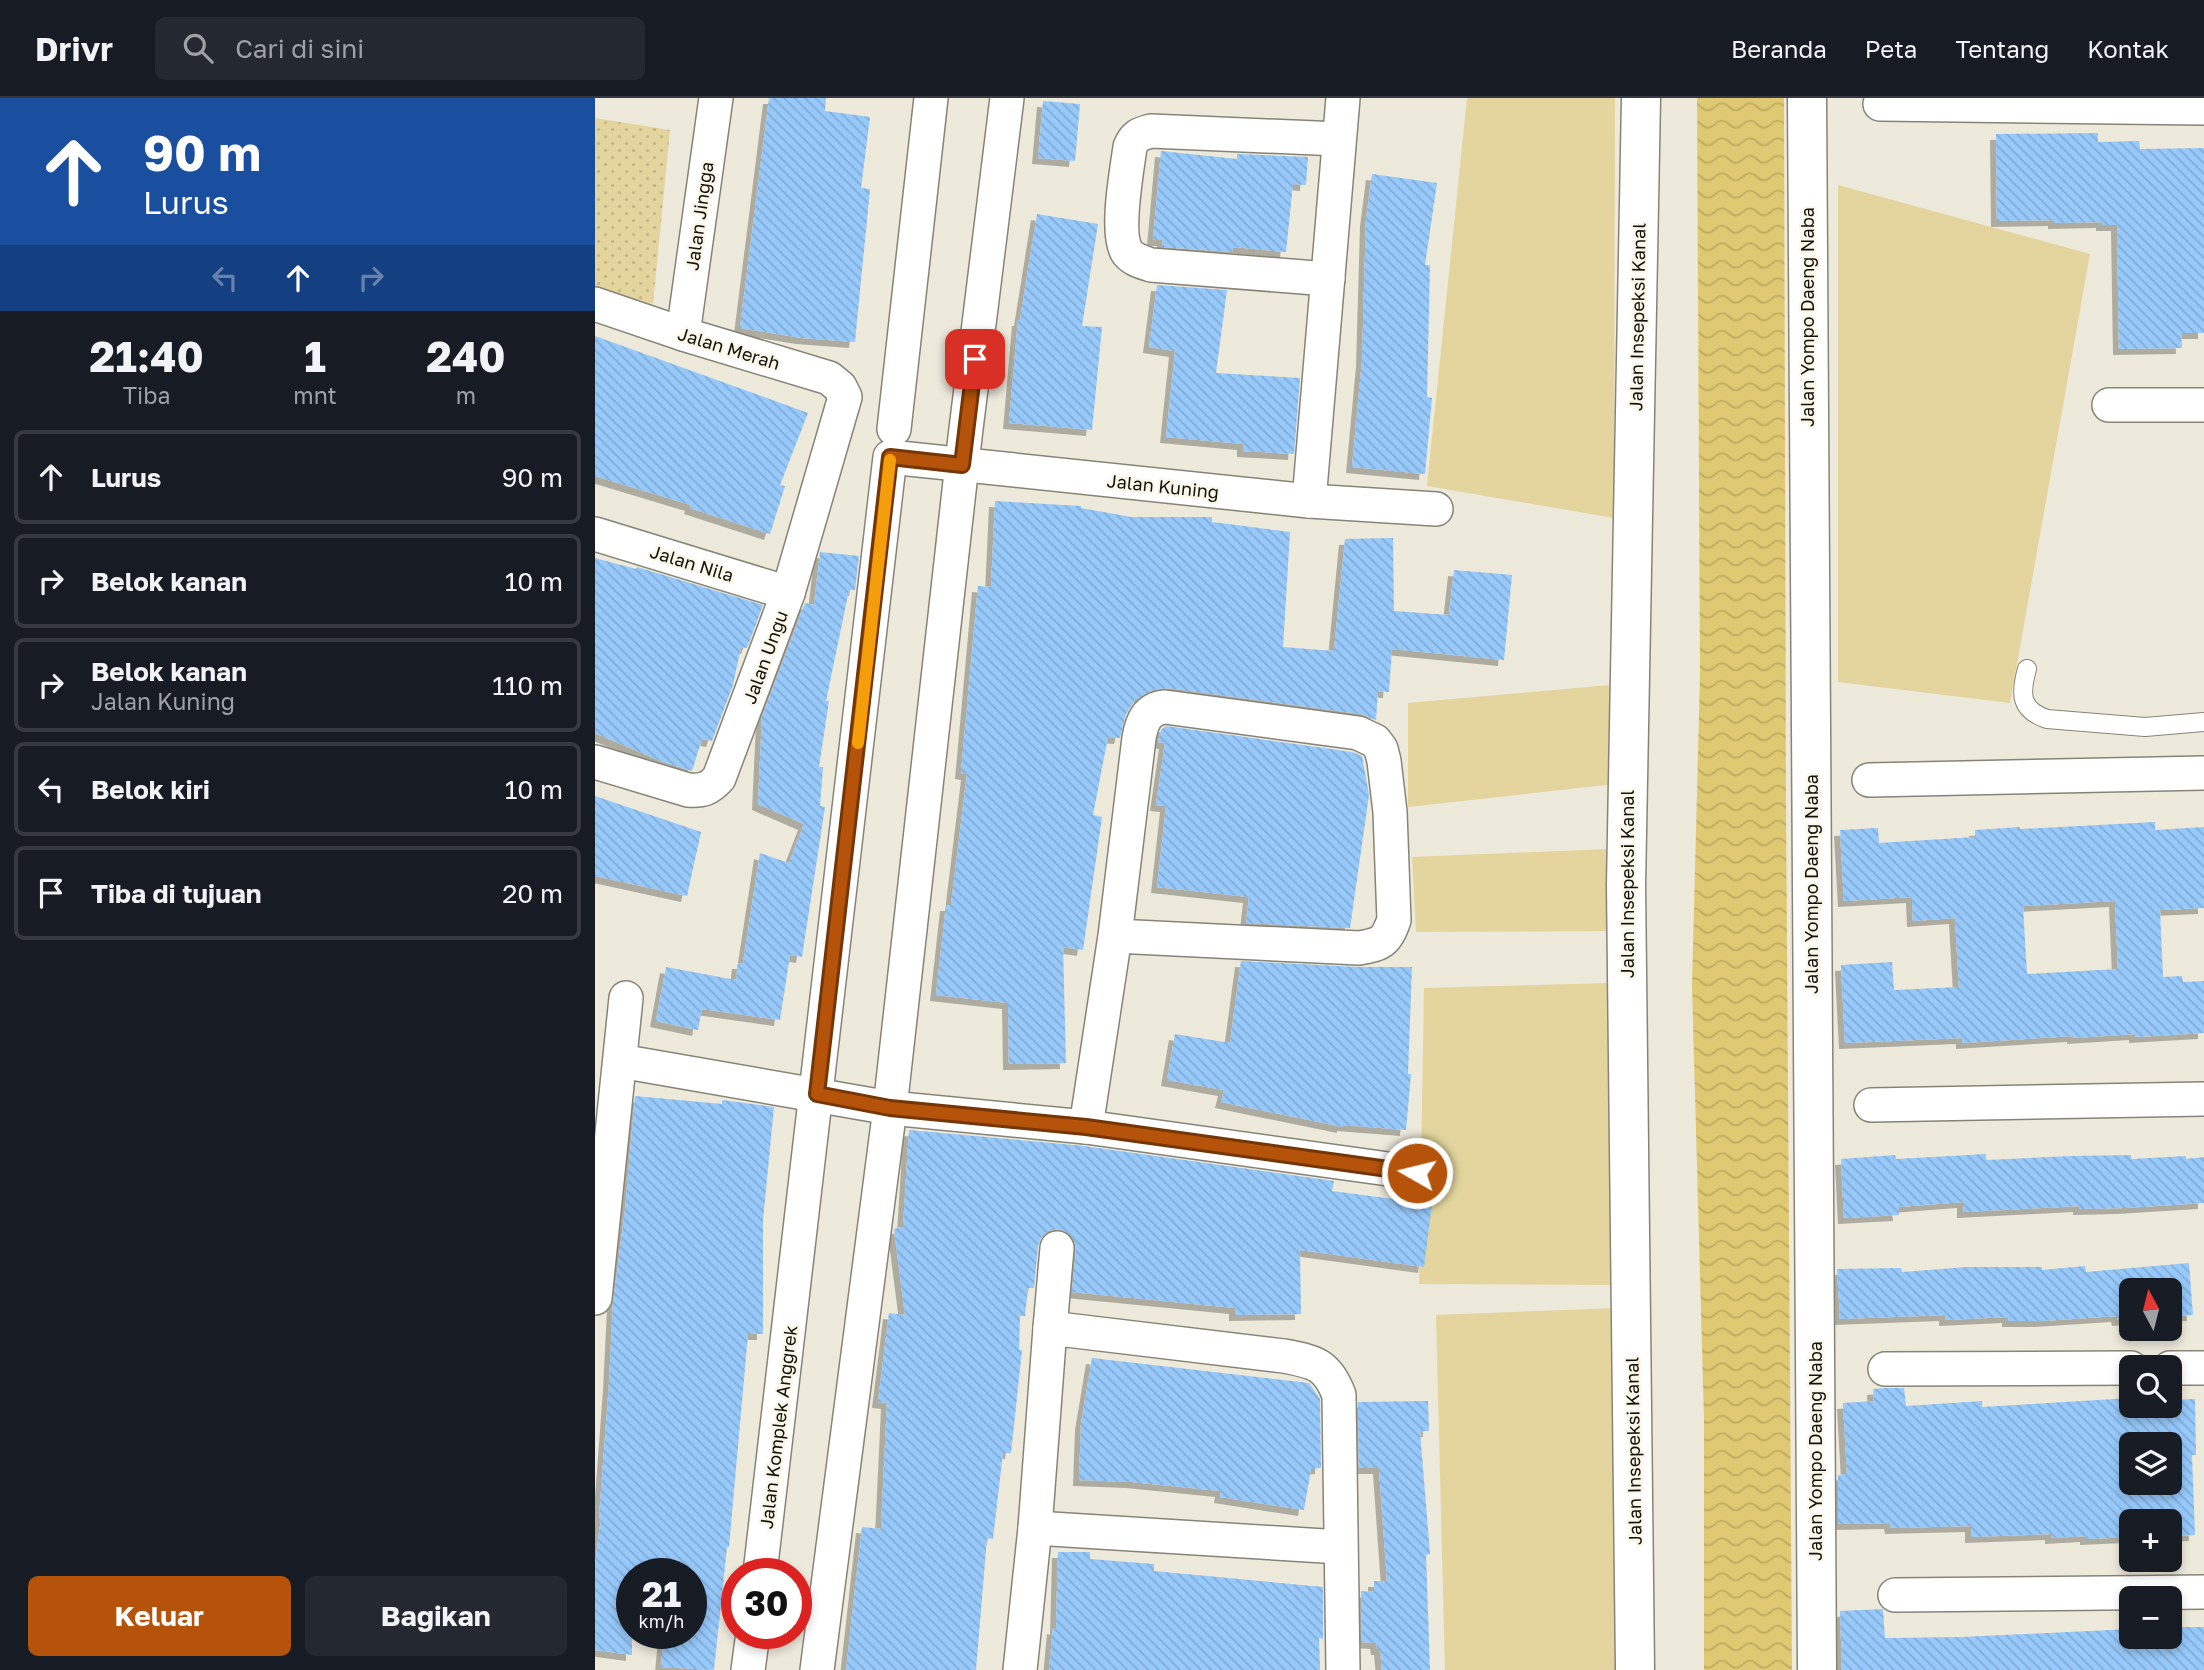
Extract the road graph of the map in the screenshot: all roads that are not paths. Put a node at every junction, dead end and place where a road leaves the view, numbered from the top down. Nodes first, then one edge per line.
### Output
1 (716, 98) edge
2 (932, 98) edge
3 (1007, 98) edge
4 (1343, 98) edge
5 (1641, 98) edge
6 (1807, 98) edge
7 (1880, 104) dead end
8 (2204, 108) edge
9 (1339, 139) junction
10 (1328, 279) junction
11 (595, 304) edge
12 (683, 334) junction
13 (2109, 405) dead end
14 (2204, 405) edge
15 (843, 408) joint
16 (892, 443) junction
17 (962, 465) junction
18 (1309, 501) junction
19 (1436, 509) dead end
20 (595, 534) edge
21 (788, 593) junction
22 (2027, 669) dead end
23 (2204, 722) edge
24 (595, 762) edge
25 (2204, 773) edge
26 (1869, 780) dead end
27 (1115, 936) junction
28 (625, 999) dead end
29 (620, 1060) junction
30 (817, 1094) junction
31 (2204, 1099) edge
32 (1871, 1105) dead end
33 (890, 1108) junction
34 (1086, 1127) junction
35 (1417, 1173) dead end
36 (1057, 1248) dead end
37 (595, 1298) edge
38 (1050, 1328) junction
39 (1885, 1368) dead end
40 (2119, 1368) edge
41 (2182, 1368) edge
42 (2204, 1368) edge
43 (1035, 1528) junction
44 (1340, 1547) junction
45 (762, 1558) edge
46 (2204, 1592) edge
47 (1895, 1595) dead end
48 (751, 1649) edge
49 (748, 1670) edge
50 (817, 1670) edge
51 (1020, 1670) edge
52 (1343, 1670) edge
53 (1635, 1670) edge
54 (1817, 1670) edge

1 - 12 street, Jalan Jingga
2 - 16 street
3 - 17 street
4 - 9 street
5 - 53 street, Jalan Insepeksi Kanal
6 - 54 street, Jalan Yompo Daeng Naba
7 - 8 street
9 - 10 street
9 - 10 street
10 - 18 street
11 - 12 street, Jalan Merah
12 - 15 street, Jalan Merah
13 - 14 street
15 - 21 street, Jalan Ungu
16 - 17 street, Jalan Kuning
16 - 30 street, Jalan Komplek Anggrek
17 - 18 street, Jalan Kuning
17 - 33 street
18 - 19 street, Jalan Kuning
20 - 21 street, Jalan Nila
21 - 24 street, Jalan Ungu
22 - 23 lane
25 - 26 street
27 - 27 street
27 - 34 street
28 - 29 street
29 - 30 street
29 - 37 street
30 - 33 street
30 - 45 street, Jalan Komplek Anggrek
31 - 32 street
33 - 34 street
33 - 50 street
34 - 35 street
36 - 38 street
38 - 43 street
38 - 44 street
39 - 40 street
41 - 42 street
43 - 44 street
43 - 51 street
44 - 52 street
46 - 47 street
48 - 49 street

